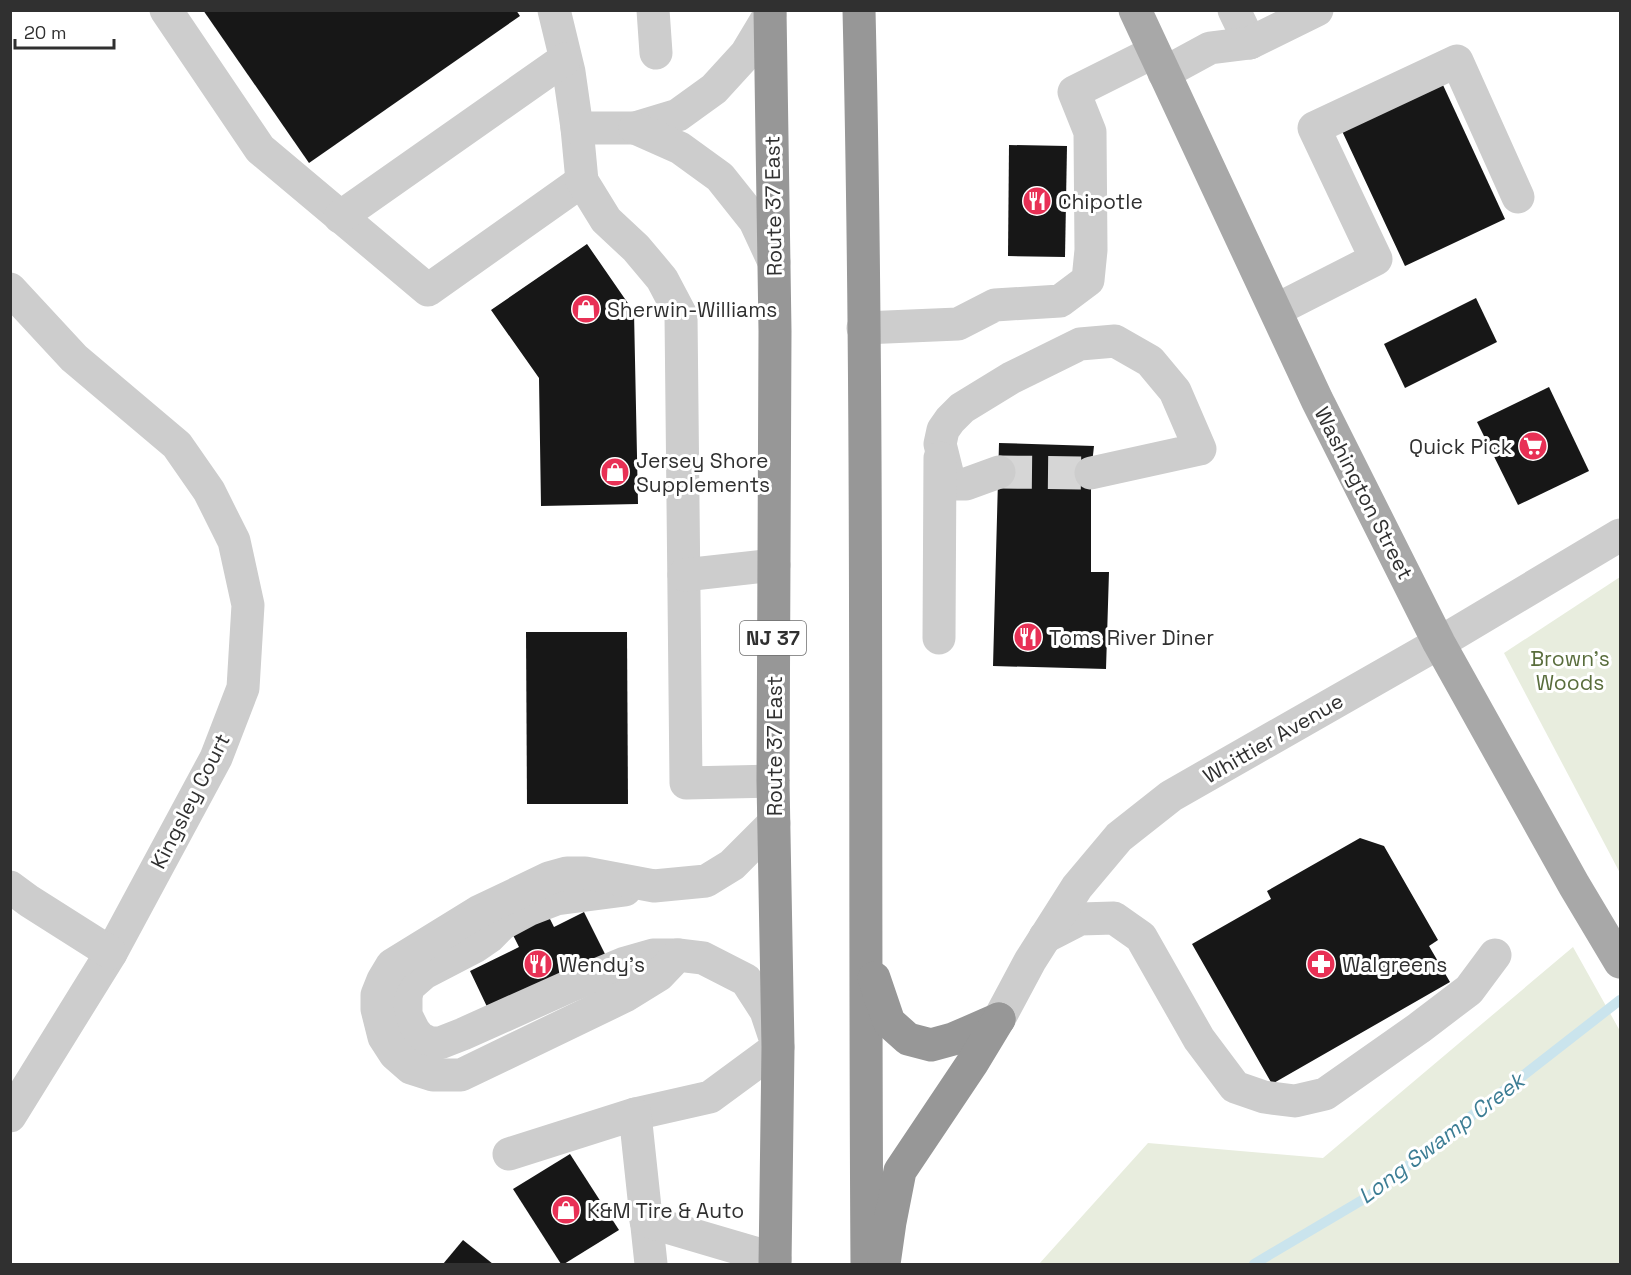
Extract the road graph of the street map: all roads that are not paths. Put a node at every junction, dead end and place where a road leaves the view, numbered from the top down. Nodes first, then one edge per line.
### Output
1 (166, 10) edge
2 (554, 10) edge
3 (653, 10) edge
4 (859, 10) edge
5 (1135, 10) edge
6 (1234, 10) edge
7 (1317, 10) edge
8 (770, 12) edge
9 (1250, 42) junction
10 (656, 53) dead end
11 (565, 59) junction
12 (1159, 62) junction
13 (577, 128) junction
14 (634, 128) junction
15 (582, 181) junction
16 (1518, 197) dead end
17 (340, 217) junction
18 (774, 262) junction
19 (10, 289) edge
20 (1276, 310) junction
21 (863, 328) junction
22 (940, 444) junction
23 (999, 472) tunnel mouth
24 (1091, 473) tunnel mouth
25 (1620, 535) edge
26 (774, 565) junction
27 (684, 575) junction
28 (939, 638) dead end
29 (1439, 644) junction
30 (773, 781) junction
31 (774, 823) junction
32 (10, 887) edge
33 (1045, 937) junction
34 (865, 952) junction
35 (111, 953) junction
36 (1495, 955) dead end
37 (1620, 961) edge
38 (999, 1019) junction
39 (778, 1047) junction
40 (635, 1114) junction
41 (10, 1116) edge
42 (509, 1154) dead end
43 (646, 1221) junction
44 (775, 1262) edge
45 (651, 1264) edge
46 (867, 1264) edge
47 (884, 1264) edge

1 - 17 street
2 - 11 street
3 - 10 street
4 - 21 highway
5 - 12 main road, Washington Street
6 - 9 street
7 - 9 street
8 - 14 street
8 - 18 highway, Route 37 East / NJ 37
9 - 12 street
11 - 13 street
11 - 17 street
12 - 20 main road, Washington Street
12 - 21 street
13 - 14 street
13 - 15 street
14 - 18 street
15 - 17 street
15 - 27 street
16 - 20 street
18 - 26 highway, Route 37 East / NJ 37
19 - 35 street, Kingsley Court
20 - 29 main road, Washington Street
21 - 34 highway
22 - 23 street
22 - 24 street
22 - 28 street
25 - 29 street, Whittier Avenue
26 - 27 street
26 - 30 highway, Route 37 East / NJ 37
27 - 30 street
29 - 33 street, Whittier Avenue
29 - 37 main road, Washington Street
30 - 31 highway, Route 37 East / NJ 37
31 - 39 highway, Route 37 East / NJ 37
31 - 39 street
32 - 35 street
33 - 36 street
33 - 38 street, Whittier Avenue
34 - 38 highway
34 - 46 highway
35 - 41 street, Kingsley Court
38 - 47 highway
39 - 40 street
39 - 44 highway, Route 37 East / NJ 37
40 - 42 street
40 - 43 street
43 - 44 street
43 - 45 street

